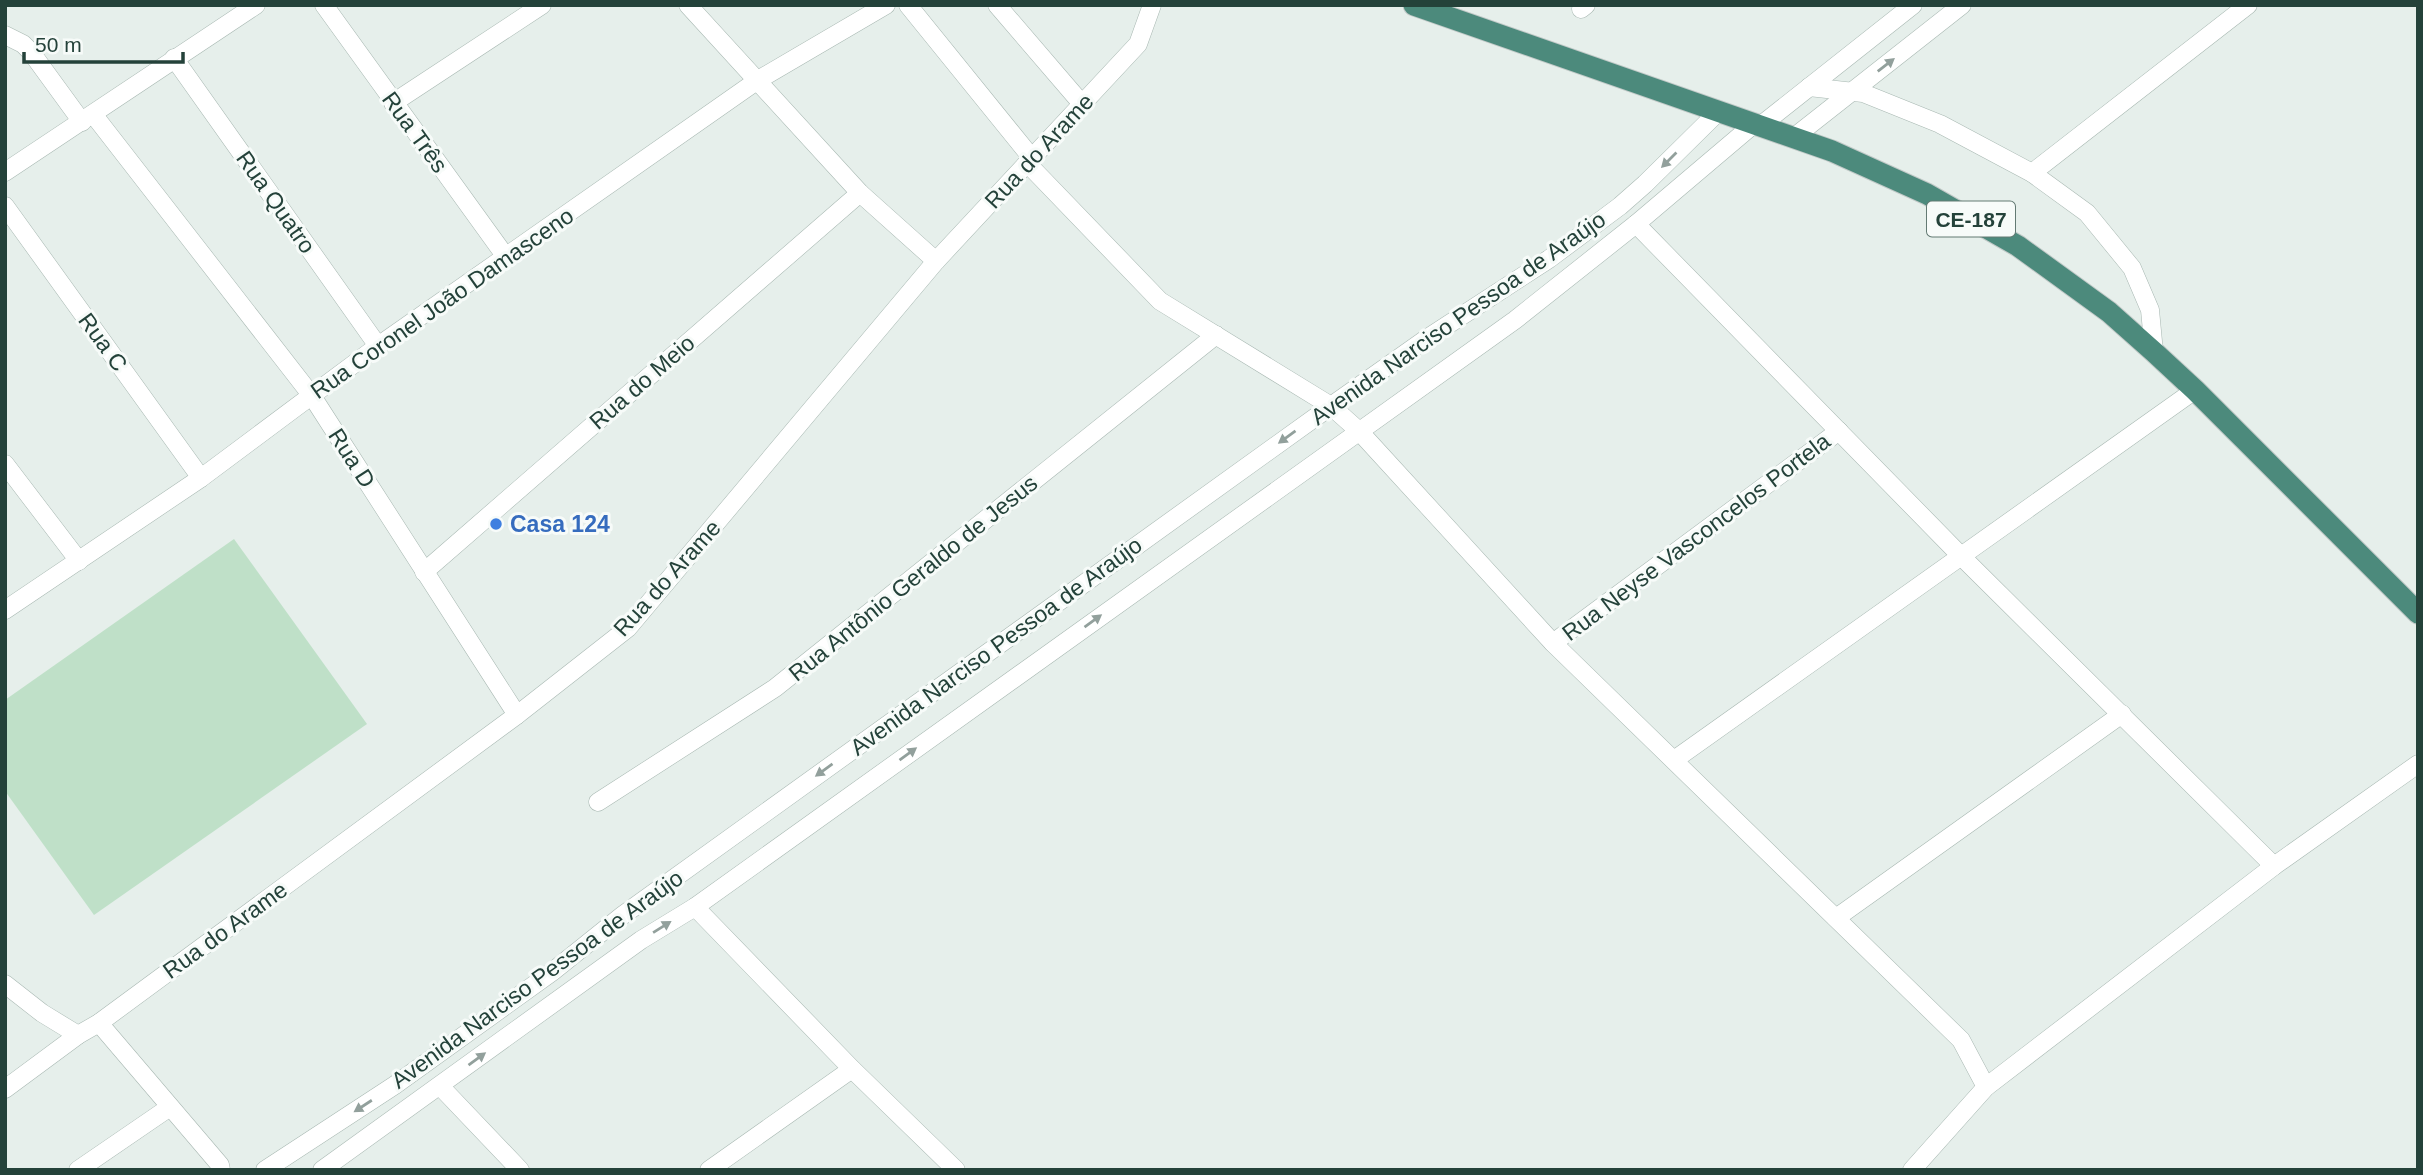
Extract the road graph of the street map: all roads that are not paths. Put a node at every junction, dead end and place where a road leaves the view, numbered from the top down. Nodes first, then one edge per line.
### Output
1 (256, 5) edge
2 (324, 5) edge
3 (542, 5) edge
4 (688, 5) edge
5 (886, 5) edge
6 (908, 5) edge
7 (997, 5) edge
8 (1152, 5) edge
9 (1414, 5) edge
10 (1913, 5) edge
11 (1962, 5) edge
12 (2248, 5) edge
13 (5, 35) edge
14 (174, 58) junction
15 (758, 80) junction
16 (1809, 87) junction
17 (1851, 92) junction
18 (393, 103) junction
19 (1082, 104) junction
20 (1718, 112) junction
21 (87, 118) junction
22 (1757, 125) junction
23 (1793, 138) junction
24 (1029, 160) junction
25 (5, 172) edge
26 (2032, 173) junction
27 (860, 193) junction
28 (5, 206) edge
29 (1636, 224) junction
30 (506, 257) junction
31 (936, 261) junction
32 (1216, 335) junction
33 (378, 346) junction
34 (2154, 352) junction
35 (2194, 390) junction
36 (312, 396) junction
37 (1331, 406) junction
38 (1359, 430) junction
39 (1839, 431) junction
40 (5, 464) edge
41 (201, 478) junction
42 (1961, 556) junction
43 (79, 562) junction
44 (424, 572) junction
45 (5, 610) edge
46 (2418, 613) edge
47 (1553, 643) junction
48 (2122, 714) junction
49 (517, 715) junction
50 (1674, 760) junction
51 (2418, 764) edge
52 (598, 802) dead end
53 (2274, 866) junction
54 (695, 907) junction
55 (1836, 918) junction
56 (5, 984) edge
57 (99, 1023) junction
58 (78, 1035) junction
59 (852, 1069) junction
60 (440, 1086) junction
61 (1986, 1087) junction
62 (5, 1089) edge
63 (170, 1107) junction
64 (224, 1168) edge
65 (78, 1170) edge
66 (265, 1170) edge
67 (322, 1170) edge
68 (520, 1170) edge
69 (709, 1170) edge
70 (956, 1170) edge
71 (1912, 1170) edge

1 - 14 street
2 - 18 street, Rua Três
3 - 18 street
4 - 15 street
5 - 15 street, Rua Coronel João Damasceno
6 - 24 street
7 - 19 street
8 - 19 street, Rua do Arame
9 - 20 highway, CE-187
10 - 16 street, Avenida Narciso Pessoa de Araújo
17 -> 11 street
12 - 26 street
13 - 21 street, Rua D
14 - 21 street
14 - 33 street, Rua Quatro
15 - 27 street
15 - 30 street, Rua Coronel João Damasceno
16 - 17 street
16 - 22 street, Avenida Narciso Pessoa de Araújo
17 - 23 street
17 - 26 street
18 - 30 street, Rua Três
19 - 24 street, Rua do Arame
20 - 22 highway, CE-187
20 -> 37 street, Avenida Narciso Pessoa de Araújo
21 - 25 street
21 - 36 street, Rua D
22 - 23 highway, CE-187
22 - 29 street, Avenida Narciso Pessoa de Araújo
23 - 34 highway, CE-187
24 - 31 street, Rua do Arame
24 - 32 street
26 - 34 street
27 - 31 street
27 - 44 street, Rua do Meio
28 - 41 street, Rua C
29 - 38 street, Avenida Narciso Pessoa de Araújo
29 - 39 street
30 - 33 street, Rua Coronel João Damasceno
31 - 49 street, Rua do Arame
32 - 37 street
32 - 52 street, Rua Antônio Geraldo de Jesus
33 - 36 street, Rua Coronel João Damasceno
34 - 35 highway, CE-187
35 - 42 street
35 - 46 highway, CE-187
36 - 41 street, Rua Coronel João Damasceno
36 - 44 street, Rua D
37 - 38 street
37 -> 66 street, Avenida Narciso Pessoa de Araújo
38 - 47 street
54 -> 38 street, Avenida Narciso Pessoa de Araújo
39 - 42 street
39 - 47 street, Rua Neyse Vasconcelos Portela
40 - 43 street
41 - 43 street, Rua Coronel João Damasceno
42 - 48 street
42 - 50 street
43 - 45 street, Rua Coronel João Damasceno
44 - 49 street, Rua D
47 - 50 street
48 - 53 street
48 - 55 street
49 - 57 street, Rua do Arame
50 - 55 street
51 - 53 street
53 - 61 street
54 - 59 street
60 -> 54 street, Avenida Narciso Pessoa de Araújo
55 - 61 street
56 - 58 street
57 - 58 street, Rua do Arame
57 - 63 street
58 - 62 street, Rua do Arame
59 - 69 street
59 - 70 street
60 - 67 street, Avenida Narciso Pessoa de Araújo
60 - 68 street
61 - 71 street
63 - 64 street
63 - 65 street

